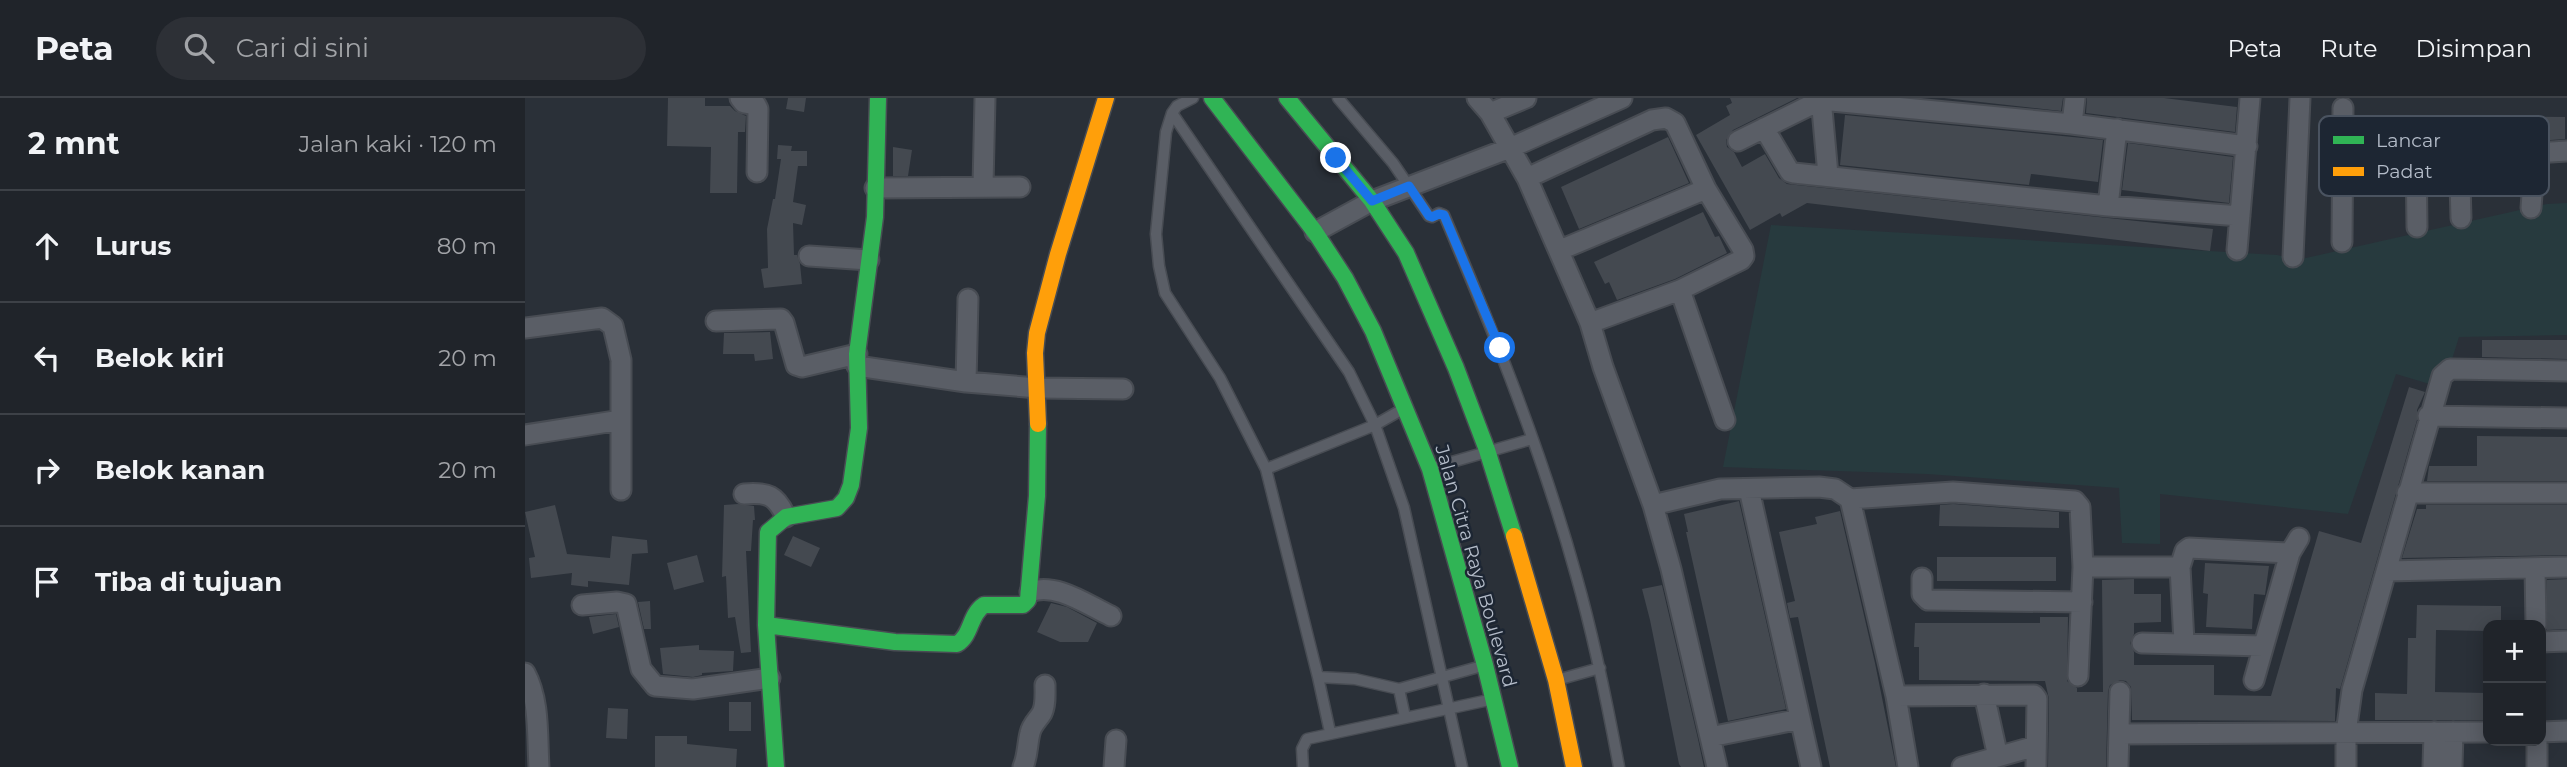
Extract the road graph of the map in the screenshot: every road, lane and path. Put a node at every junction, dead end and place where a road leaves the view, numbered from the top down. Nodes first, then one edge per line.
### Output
1 (740, 98) edge
2 (878, 98) edge
3 (985, 98) edge
4 (1106, 98) edge
5 (1193, 98) edge
6 (1212, 98) edge
7 (1287, 98) edge
8 (1338, 98) edge
9 (1525, 98) edge
10 (1622, 98) edge
11 (2075, 98) edge
12 (2250, 98) edge
13 (2300, 98) edge
14 (1821, 99) edge
15 (1174, 105) edge
16 (1484, 106) edge
17 (2343, 108) dead end
18 (2343, 116) edge
19 (2072, 124) junction
20 (1764, 128) junction
21 (2117, 129) junction
22 (1738, 141) dead end
23 (2247, 146) junction
24 (1510, 148) junction
25 (2567, 151) edge
26 (2549, 152) edge
27 (757, 172) dead end
28 (1828, 175) junction
29 (1527, 178) junction
30 (983, 186) junction
31 (1409, 186) junction
32 (1020, 187) dead end
33 (874, 188) junction
34 (1706, 189) junction
35 (2343, 196) edge
36 (2417, 196) edge
37 (2460, 196) edge
38 (2532, 196) edge
39 (1372, 201) junction
40 (2109, 206) junction
41 (2531, 208) dead end
42 (2240, 216) junction
43 (2461, 218) dead end
44 (2417, 227) dead end
45 (1315, 232) junction
46 (2342, 242) dead end
47 (1560, 250) junction
48 (2237, 250) dead end
49 (809, 256) dead end
50 (2293, 257) dead end
51 (869, 260) junction
52 (1680, 290) junction
53 (968, 299) dead end
54 (716, 321) dead end
55 (1590, 323) junction
56 (525, 328) edge
57 (857, 360) junction
58 (2567, 371) edge
59 (966, 382) junction
60 (1038, 388) junction
61 (1123, 389) dead end
62 (1406, 407) junction
63 (2428, 416) junction
64 (2567, 418) edge
65 (1725, 419) dead end
66 (621, 420) junction
67 (1375, 425) junction
68 (525, 435) edge
69 (1532, 439) junction
70 (1487, 450) junction
71 (1266, 469) junction
72 (1430, 469) junction
73 (1749, 489) junction
74 (621, 490) dead end
75 (2407, 493) junction
76 (2567, 493) edge
77 (744, 494) dead end
78 (1850, 499) junction
79 (1653, 505) junction
80 (786, 517) junction
81 (2083, 567) junction
82 (2180, 567) junction
83 (2567, 567) edge
84 (2535, 568) junction
85 (2387, 571) junction
86 (1922, 578) dead end
87 (1030, 592) junction
88 (2082, 602) junction
89 (582, 605) dead end
90 (1111, 616) dead end
91 (2536, 620) edge
92 (766, 625) junction
93 (2567, 641) edge
94 (2184, 642) junction
95 (2546, 642) edge
96 (2143, 643) dead end
97 (2263, 646) junction
98 (1485, 665) junction
99 (1600, 668) junction
100 (525, 673) edge
101 (2078, 676) dead end
102 (1318, 677) junction
103 (770, 678) junction
104 (1441, 678) junction
105 (1556, 680) junction
106 (2254, 680) dead end
107 (1045, 685) dead end
108 (1399, 689) junction
109 (2120, 692) dead end
110 (1984, 694) junction
111 (1896, 696) junction
112 (1492, 699) junction
113 (531, 708) edge
114 (1449, 709) junction
115 (1405, 717) junction
116 (1800, 719) junction
117 (2567, 731) edge
118 (1330, 732) junction
119 (2444, 732) junction
120 (2483, 732) edge
121 (2546, 732) edge
122 (2346, 733) junction
123 (2119, 734) junction
124 (1710, 737) junction
125 (1116, 740) dead end
126 (2036, 746) junction
127 (2537, 746) edge
128 (1998, 757) junction
129 (539, 767) edge
130 (776, 767) edge
131 (1023, 767) edge
132 (1114, 767) edge
133 (1303, 767) edge
134 (1462, 767) edge
135 (1510, 767) edge
136 (1574, 767) edge
137 (1619, 767) edge
138 (1717, 767) edge
139 (1811, 767) edge
140 (1908, 767) edge
141 (1962, 767) edge
142 (2036, 767) edge
143 (2118, 767) edge
144 (2346, 767) edge
145 (2433, 767) edge
146 (2452, 767) edge
147 (2537, 767) edge

1 - 27 street
2 - 33 street
3 - 30 street
4 - 60 street
5 - 15 lane
6 - 45 street, Jalan Citra Raya Boulevard
7 - 39 street
8 - 31 lane
9 - 16 street
10 - 24 street
11 - 19 street
12 - 23 street
13 - 50 street
14 - 19 street
14 - 20 street
14 - 28 street
15 - 67 lane
15 - 71 lane
16 - 24 street
17 - 18 street
19 - 21 street
20 - 22 street
20 - 28 street
21 - 23 street
21 - 40 street
23 - 42 street
24 - 29 street
24 - 31 street
25 - 26 street
28 - 40 street
29 - 34 street
29 - 47 street
30 - 32 street
30 - 33 street
31 - 39 street
31 - 69 lane
33 - 51 street
34 - 47 street
34 - 52 street
35 - 46 street
36 - 44 street
37 - 43 street
38 - 41 street
39 - 45 street
39 - 70 street
40 - 42 street
42 - 48 street
45 - 62 street, Jalan Citra Raya Boulevard
47 - 55 street
49 - 51 street
51 - 57 street
52 - 55 street
52 - 65 street
53 - 59 street
54 - 57 street
55 - 79 street
56 - 66 street
57 - 59 street
57 - 80 street
58 - 63 street
59 - 60 street
60 - 61 street
60 - 87 street
62 - 67 lane
62 - 72 street, Jalan Citra Raya Boulevard
63 - 64 street
63 - 75 street
66 - 68 street
66 - 74 street
67 - 71 lane
67 - 104 lane
69 - 70 lane
69 - 99 lane
70 - 72 lane
70 - 105 street
71 - 102 lane
72 - 98 street, Jalan Citra Raya Boulevard
73 - 78 street
73 - 79 street
73 - 116 street
75 - 76 street
75 - 85 street
77 - 80 street
78 - 81 street
78 - 111 street
79 - 124 street
80 - 92 street
81 - 82 street
81 - 88 street
82 - 94 street
82 - 97 street
83 - 84 street
84 - 85 street
84 - 91 street
85 - 122 street
86 - 88 street
87 - 90 street
87 - 92 street
88 - 101 street
89 - 103 street
92 - 103 street
93 - 95 street
94 - 96 street
94 - 97 street
97 - 106 street
98 - 104 lane
98 - 112 street, Jalan Citra Raya Boulevard
99 - 105 lane
99 - 137 lane
100 - 113 street
102 - 108 lane
102 - 118 lane
103 - 130 street
104 - 108 lane
104 - 114 lane
105 - 136 street
107 - 131 street
108 - 115 lane
109 - 123 street
110 - 111 street
110 - 126 street
110 - 128 street
111 - 140 street
112 - 114 lane
112 - 135 street, Jalan Citra Raya Boulevard
113 - 129 street
114 - 115 lane
114 - 134 lane
115 - 118 lane
116 - 124 street
116 - 139 street
117 - 121 street
118 - 133 lane
119 - 120 street
119 - 122 street
119 - 145 street
119 - 146 street
122 - 123 street
122 - 144 street
123 - 143 street
124 - 138 street
125 - 132 street
126 - 128 street
126 - 142 street
127 - 147 street
128 - 141 street

